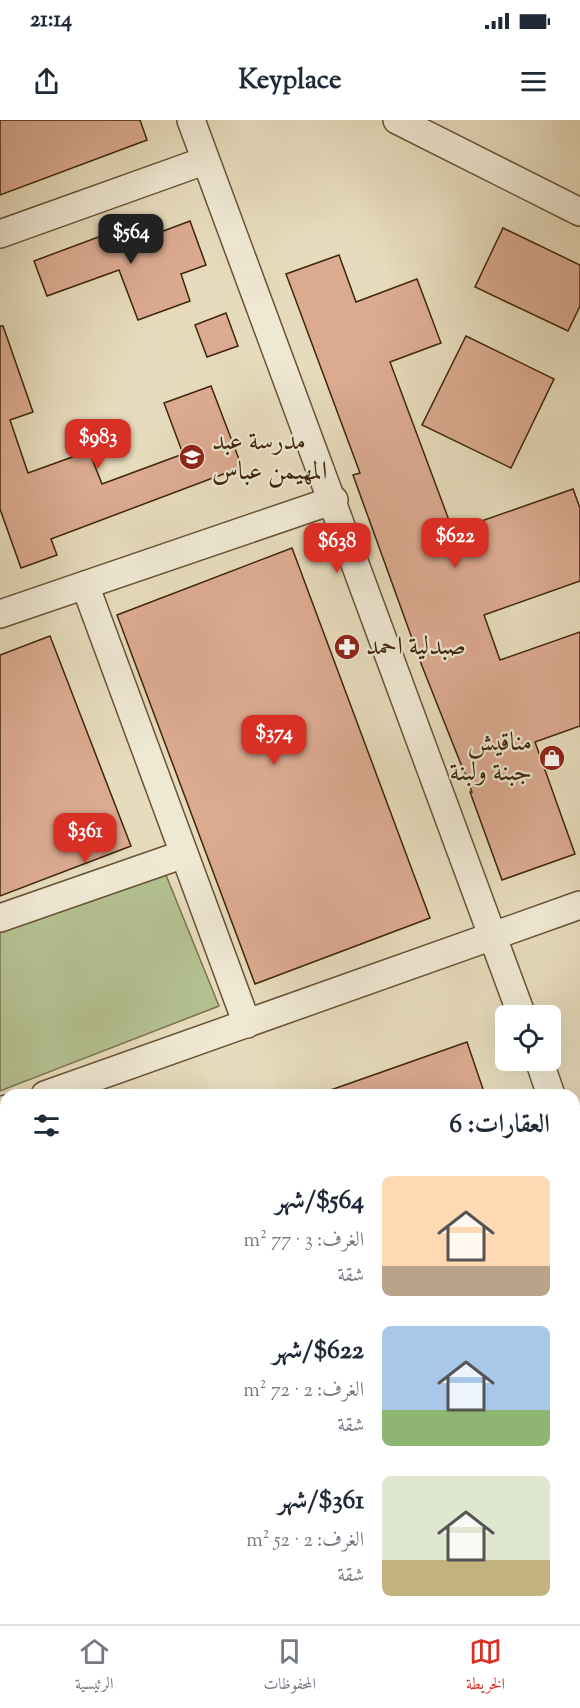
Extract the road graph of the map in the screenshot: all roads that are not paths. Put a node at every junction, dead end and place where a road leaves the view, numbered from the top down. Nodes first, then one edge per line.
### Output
1 (191, 120) edge
2 (397, 120) edge
3 (204, 160) junction
4 (580, 212) edge
5 (0, 234) edge
6 (334, 500) junction
7 (85, 585) junction
8 (0, 614) edge
9 (184, 854) junction
10 (580, 905) edge
11 (0, 918) edge
12 (494, 938) junction
13 (518, 1005) edge
14 (247, 1024) junction
15 (543, 1071) edge
16 (62, 1089) edge
17 (549, 1089) edge

1 - 3 street
2 - 4 street
3 - 5 street
3 - 6 street
6 - 7 street
6 - 12 street
7 - 8 street
7 - 9 street
9 - 11 street
9 - 14 street
10 - 12 street
12 - 13 street
12 - 14 street
14 - 16 street
15 - 17 street

